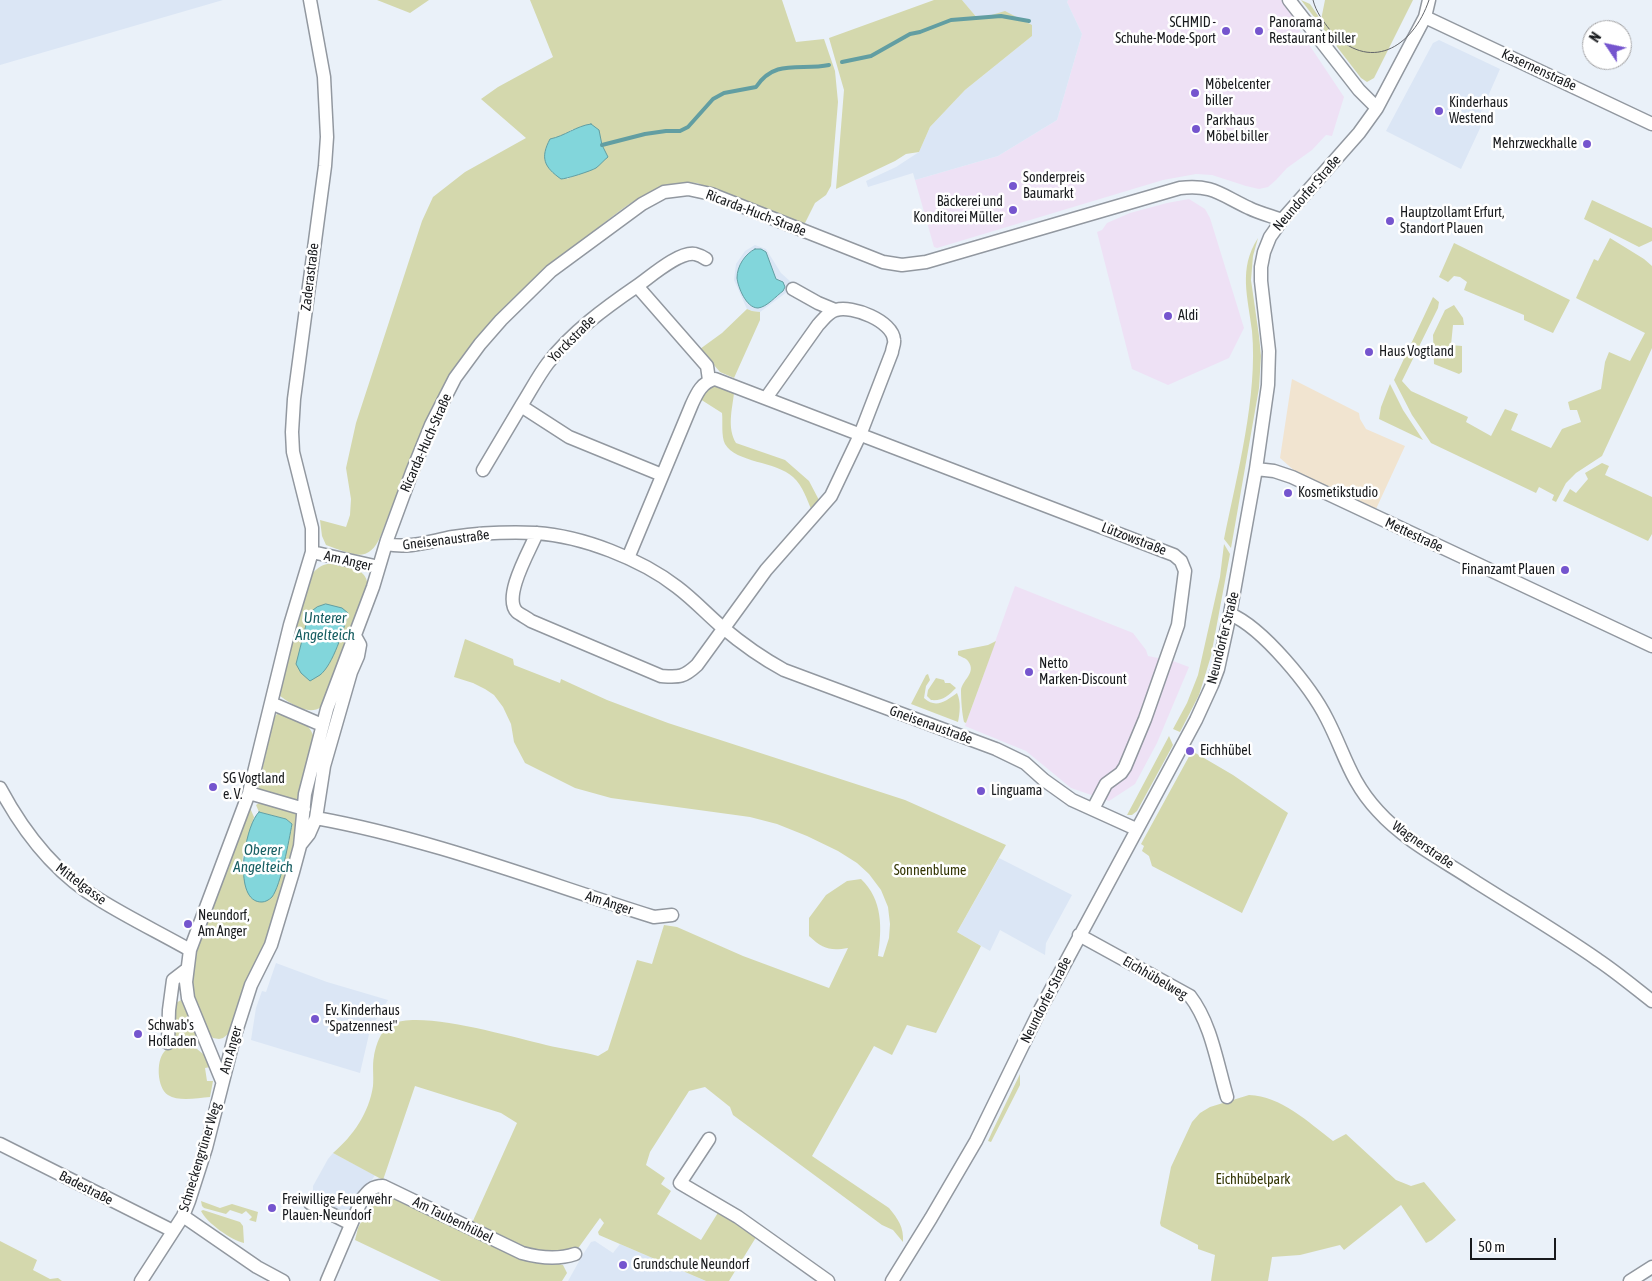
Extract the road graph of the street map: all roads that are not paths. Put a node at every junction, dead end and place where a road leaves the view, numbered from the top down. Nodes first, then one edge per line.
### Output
1 (310, 0) edge
2 (1289, 0) edge
3 (1429, 0) edge
4 (1425, 17) junction
5 (1377, 108) junction
6 (1652, 124) edge
7 (1282, 220) junction
8 (706, 259) dead end
9 (637, 286) junction
10 (793, 288) dead end
11 (835, 310) junction
12 (712, 379) junction
13 (766, 398) junction
14 (521, 406) junction
15 (860, 435) junction
16 (483, 470) dead end
17 (1256, 470) junction
18 (662, 475) junction
19 (537, 533) junction
20 (386, 544) junction
21 (312, 552) junction
22 (628, 558) junction
23 (379, 568) junction
24 (1230, 614) junction
25 (723, 628) junction
26 (355, 636) junction
27 (1652, 646) edge
28 (271, 703) junction
29 (322, 725) junction
30 (0, 788) edge
31 (249, 793) junction
32 (304, 809) junction
33 (1093, 809) junction
34 (316, 818) junction
35 (1136, 829) junction
36 (300, 846) junction
37 (672, 915) dead end
38 (1079, 935) junction
39 (190, 950) junction
40 (186, 970) junction
41 (1652, 1001) edge
42 (168, 1043) dead end
43 (222, 1080) junction
44 (1227, 1097) dead end
45 (709, 1139) dead end
46 (0, 1144) edge
47 (310, 1203) dead end
48 (183, 1216) junction
49 (351, 1224) junction
50 (172, 1232) junction
51 (575, 1254) dead end
52 (1652, 1267) edge
53 (141, 1281) edge
54 (283, 1281) edge
55 (327, 1281) edge
56 (828, 1281) edge
57 (892, 1281) edge
58 (1630, 1281) edge

1 - 21 street, Zaderastraße
2 - 5 street
3 - 4 street, Neundorfer Straße
4 - 5 street, Neundorfer Straße
4 - 6 street, Kasernenstraße
5 - 7 street, Neundorfer Straße
7 - 17 street, Neundorfer Straße
7 - 20 street, Ricarda-Huch-Straße
8 - 9 street, Yorckstraße
9 - 12 street
9 - 14 street, Yorckstraße
10 - 11 street
11 - 13 street
11 - 15 street
12 - 13 street, Lützowstraße
12 - 18 street
13 - 15 street, Lützowstraße
14 - 16 street, Yorckstraße
14 - 18 street
15 - 25 street
15 - 33 street, Lützowstraße
17 - 24 street, Neundorfer Straße
17 - 27 street, Mettestraße
18 - 22 street
19 - 20 street, Gneisenaustraße
19 - 22 street, Gneisenaustraße
19 - 25 street
20 - 23 street, Ricarda-Huch-Straße
21 - 23 street, Am Anger
21 - 28 street, Am Anger
22 - 25 street, Gneisenaustraße
23 - 26 street, Am Anger
24 - 35 street, Neundorfer Straße
24 - 41 street, Wagnerstraße
25 - 33 street, Gneisenaustraße
26 - 29 street, Am Anger
26 - 34 street, Am Anger
28 - 29 street
28 - 31 street, Am Anger
29 - 32 street, Am Anger
30 - 39 street, Mittelgasse
31 - 32 street
31 - 39 street, Am Anger
32 - 36 street, Am Anger
33 - 35 street, Gneisenaustraße
34 - 36 street, Am Anger
34 - 37 street, Am Anger
35 - 38 street, Neundorfer Straße
36 - 43 street, Am Anger
38 - 44 street, Eichhübelweg
38 - 57 street, Neundorfer Straße
39 - 40 street, Am Anger
40 - 42 street
40 - 43 street, Am Anger
43 - 48 street, Schneckengrüner Weg
45 - 56 street
46 - 50 street, Badestraße
47 - 49 street
48 - 50 street, Schneckengrüner Weg
48 - 54 street
49 - 51 street, Am Taubenhübel
49 - 55 street, Am Taubenhübel
50 - 53 street, Schneckengrüner Weg
52 - 58 street

